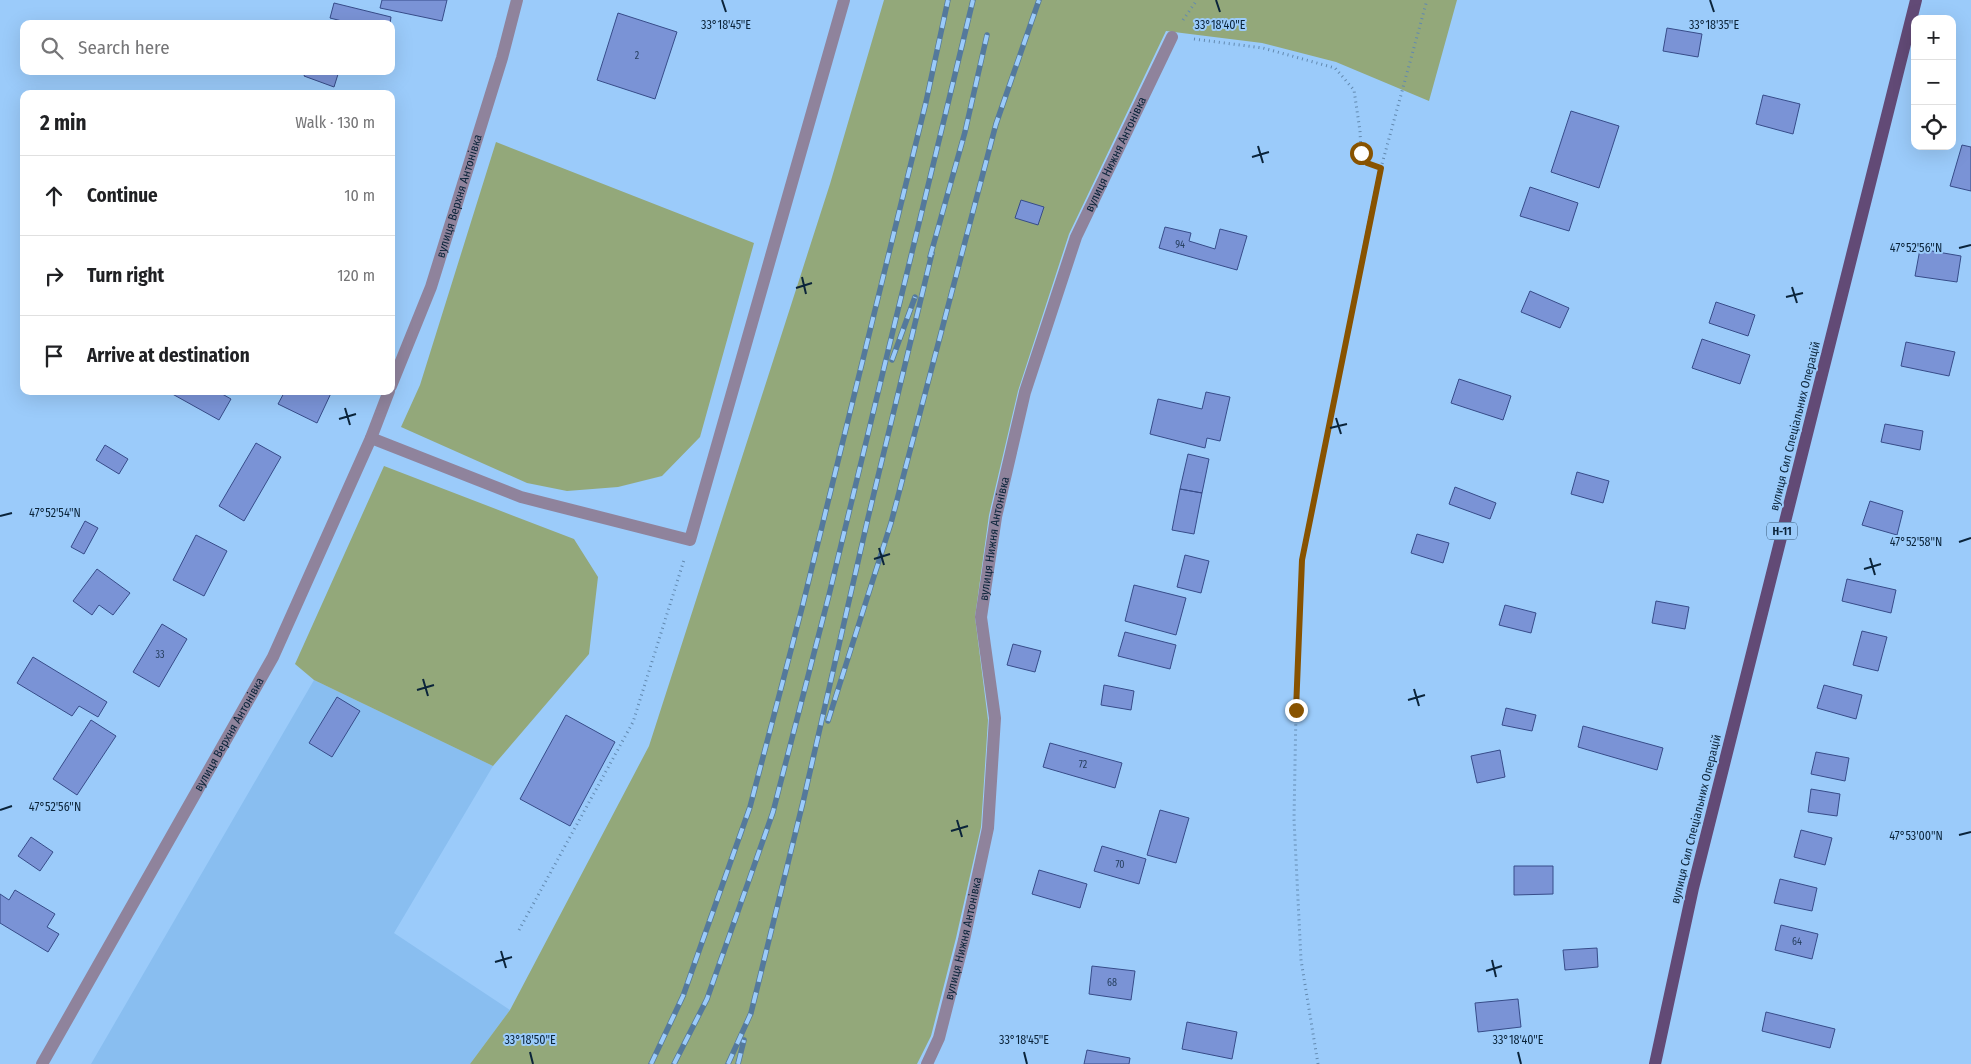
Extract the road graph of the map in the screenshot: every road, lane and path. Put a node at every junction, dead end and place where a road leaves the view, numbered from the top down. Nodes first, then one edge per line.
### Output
1 (517, 0) edge
2 (844, 0) edge
3 (1427, 0) edge
4 (1916, 0) edge
5 (1172, 37) joint
6 (1381, 168) junction
7 (395, 376) edge
8 (387, 395) edge
9 (371, 438) junction
10 (690, 540) junction
11 (519, 930) dead end
12 (42, 1064) edge
13 (927, 1064) edge
14 (1318, 1064) edge
15 (1655, 1064) edge

1 - 7 street, вулиця Верхня Антонівка
2 - 10 street
3 - 6 path
4 - 15 main road, вулиця Сил Спеціальних Операцій / Н-11
5 - 6 path
5 - 13 street, вулиця Нижня Антонівка
6 - 14 path
8 - 9 street, вулиця Верхня Антонівка
9 - 10 street
9 - 12 street, вулиця Верхня Антонівка
10 - 11 path

